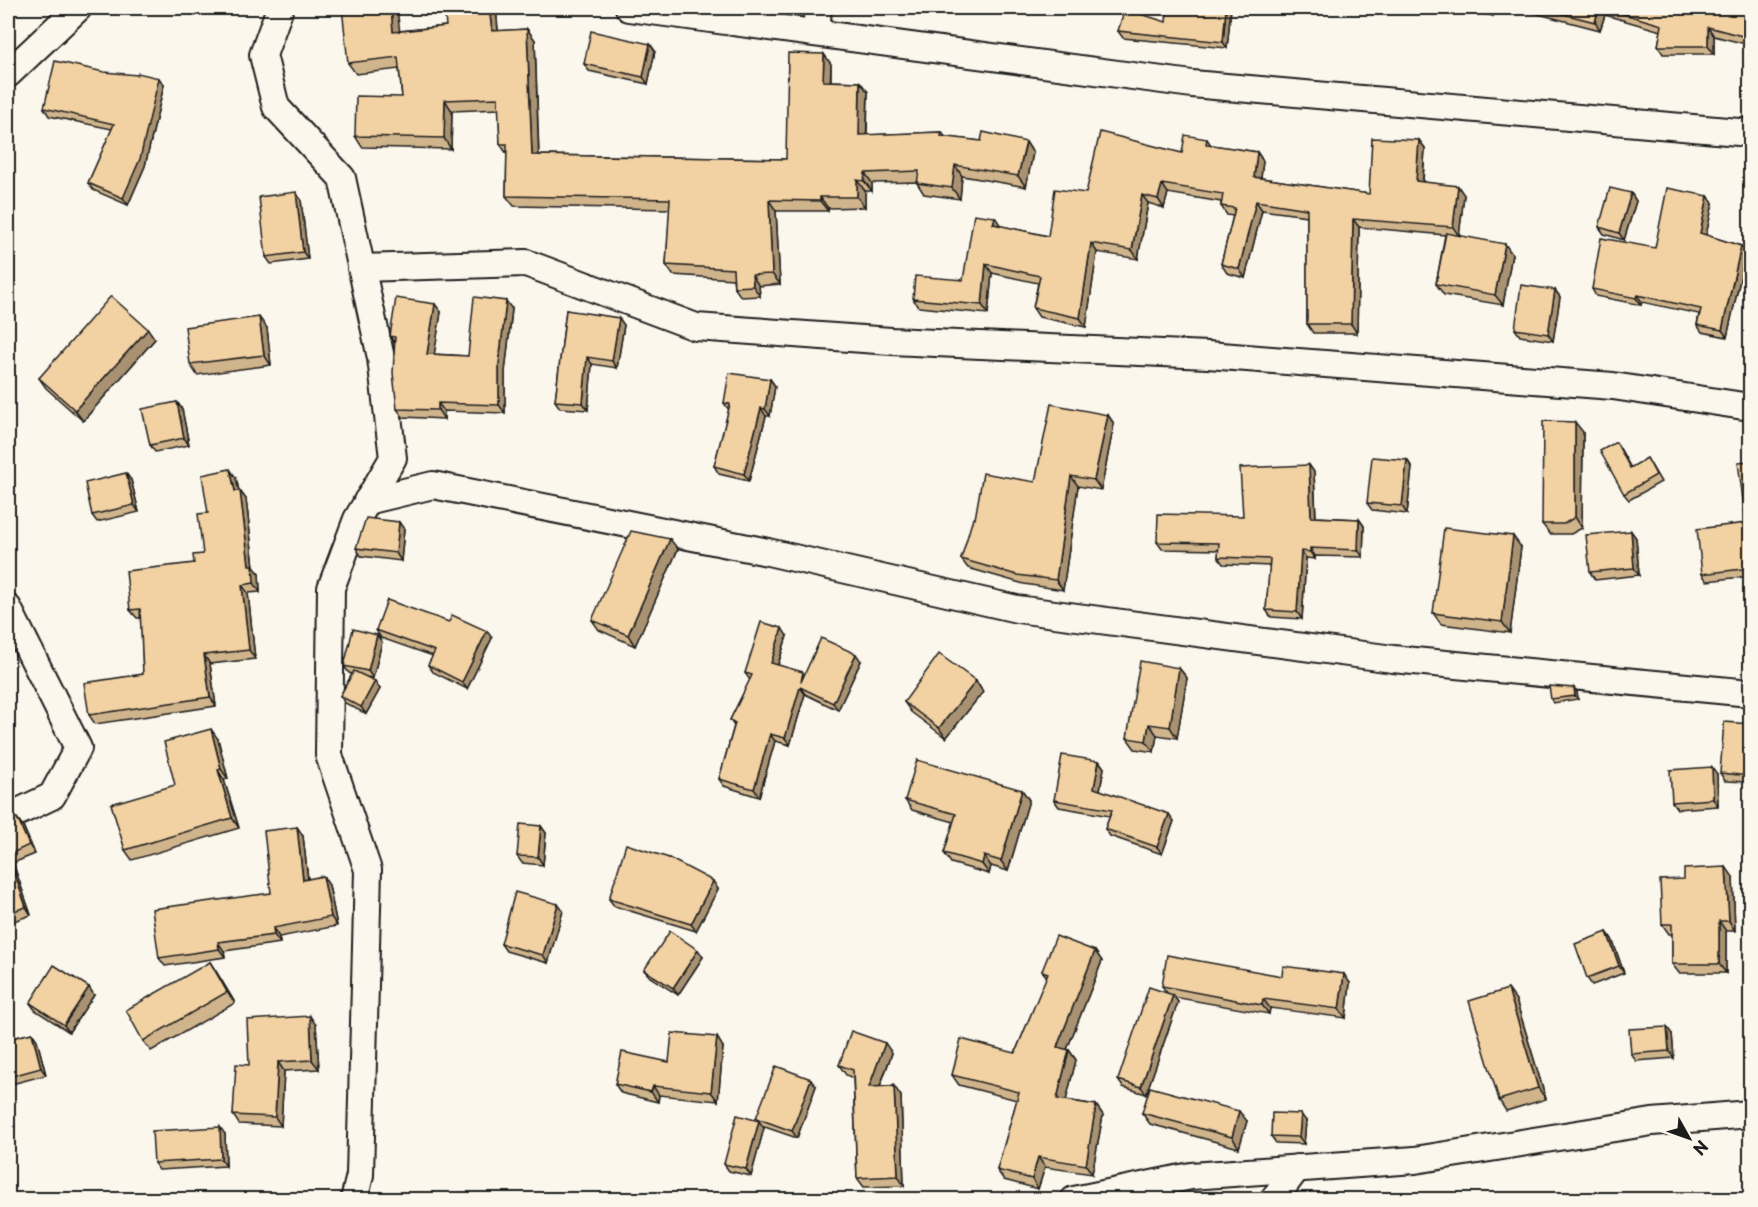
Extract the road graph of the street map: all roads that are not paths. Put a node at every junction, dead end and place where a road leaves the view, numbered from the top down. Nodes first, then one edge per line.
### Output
1 (78, 8) edge
2 (280, 8) edge
3 (629, 8) edge
4 (818, 8) edge
5 (816, 33) junction
6 (8, 74) edge
7 (1750, 133) edge
8 (361, 268) junction
9 (1750, 407) edge
10 (367, 501) junction
11 (8, 608) edge
12 (1750, 693) edge
13 (8, 817) edge
14 (1750, 1114) edge
15 (1297, 1168) junction
16 (354, 1200) edge
17 (1074, 1200) edge
18 (1273, 1200) edge

1 - 6 street
2 - 8 street
3 - 5 street
4 - 5 street
5 - 7 street
8 - 9 street
8 - 10 street
10 - 12 street
10 - 16 street
11 - 13 street
14 - 15 street
15 - 17 street
15 - 18 street

